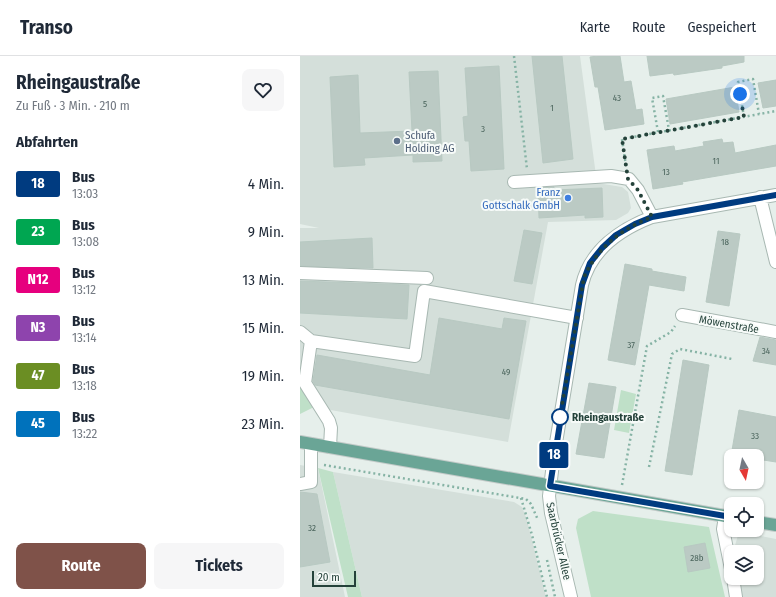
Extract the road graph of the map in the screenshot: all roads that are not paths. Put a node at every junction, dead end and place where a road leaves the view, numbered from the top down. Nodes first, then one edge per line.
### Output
1 (514, 182) dead end
2 (776, 194) edge
3 (760, 197) junction
4 (652, 217) junction
5 (776, 262) edge
6 (300, 273) edge
7 (427, 278) dead end
8 (682, 315) road end
9 (577, 318) junction
10 (300, 332) edge
11 (776, 332) edge
12 (311, 341) junction
13 (305, 443) edge
14 (330, 447) junction
15 (300, 484) edge
16 (550, 486) junction
17 (724, 516) edge
18 (764, 523) edge
19 (776, 525) edge
20 (734, 585) edge
21 (571, 597) edge
22 (736, 597) edge

1 - 4 street
2 - 3 street, Saarbrücker Allee
3 - 4 street, Saarbrücker Allee
3 - 5 street
4 - 9 street, Saarbrücker Allee
6 - 7 street
8 - 11 street, Möwenstraße
9 - 12 street
9 - 16 street, Saarbrücker Allee
10 - 12 street
12 - 14 street
13 - 14 main road
13 - 15 street
14 - 16 main road
16 - 17 main road
16 - 21 street, Saarbrücker Allee
18 - 19 main road
20 - 22 street

